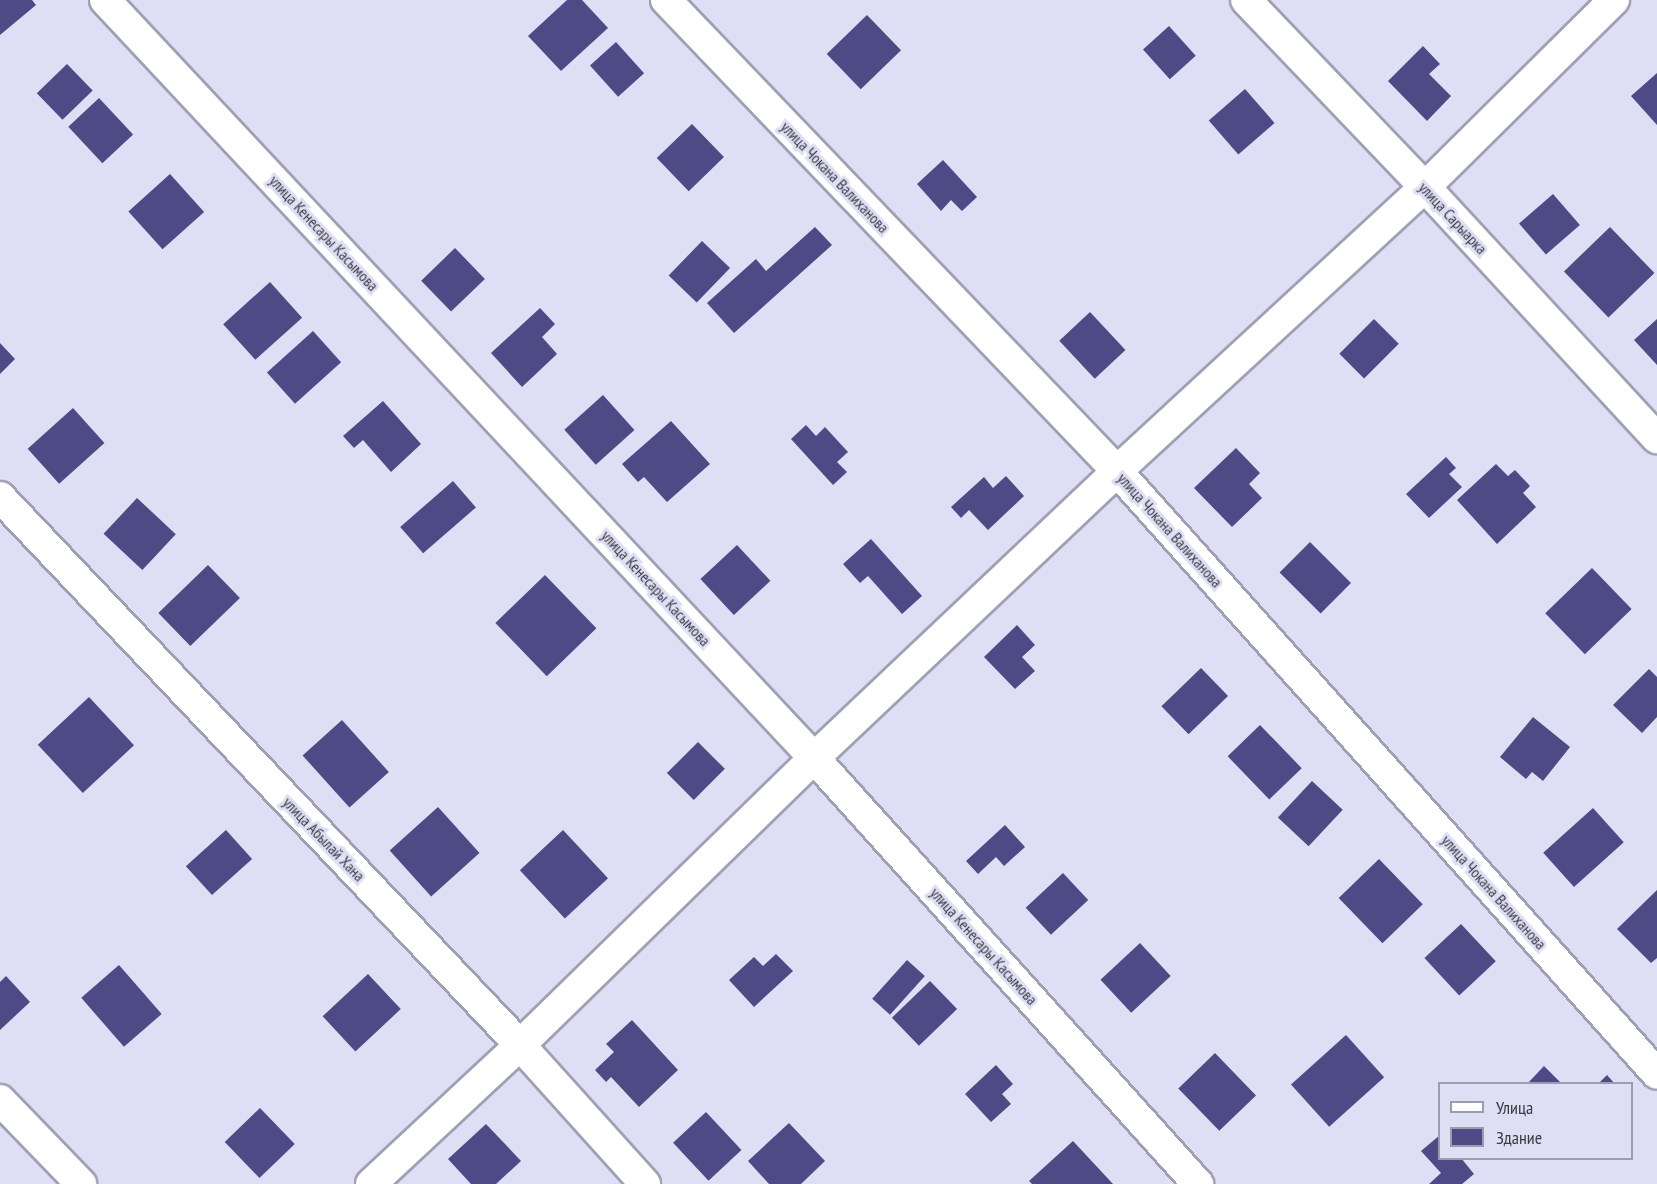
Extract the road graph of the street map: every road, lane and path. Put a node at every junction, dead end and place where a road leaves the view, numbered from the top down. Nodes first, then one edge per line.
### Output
1 (105, 0) edge
2 (666, 0) edge
3 (1246, 0) edge
4 (1614, 0) edge
5 (1425, 187) junction
6 (1657, 438) edge
7 (1117, 471) junction
8 (0, 497) edge
9 (814, 758) junction
10 (520, 1045) junction
11 (1657, 1074) edge
12 (0, 1100) edge
13 (81, 1184) edge
14 (370, 1184) edge
15 (645, 1184) edge
16 (1198, 1184) edge

1 - 9 street, улица Кенесары Касымова
2 - 7 street, улица Чокана Валиханова
3 - 5 street, улица Сарыарка
4 - 5 street
5 - 6 street, улица Сарыарка
5 - 7 street
7 - 9 street
7 - 11 street, улица Чокана Валиханова
8 - 10 street, улица Абылай Хана
9 - 10 street
9 - 16 street, улица Кенесары Касымова
10 - 14 street
10 - 15 street, улица Абылай Хана
12 - 13 street

